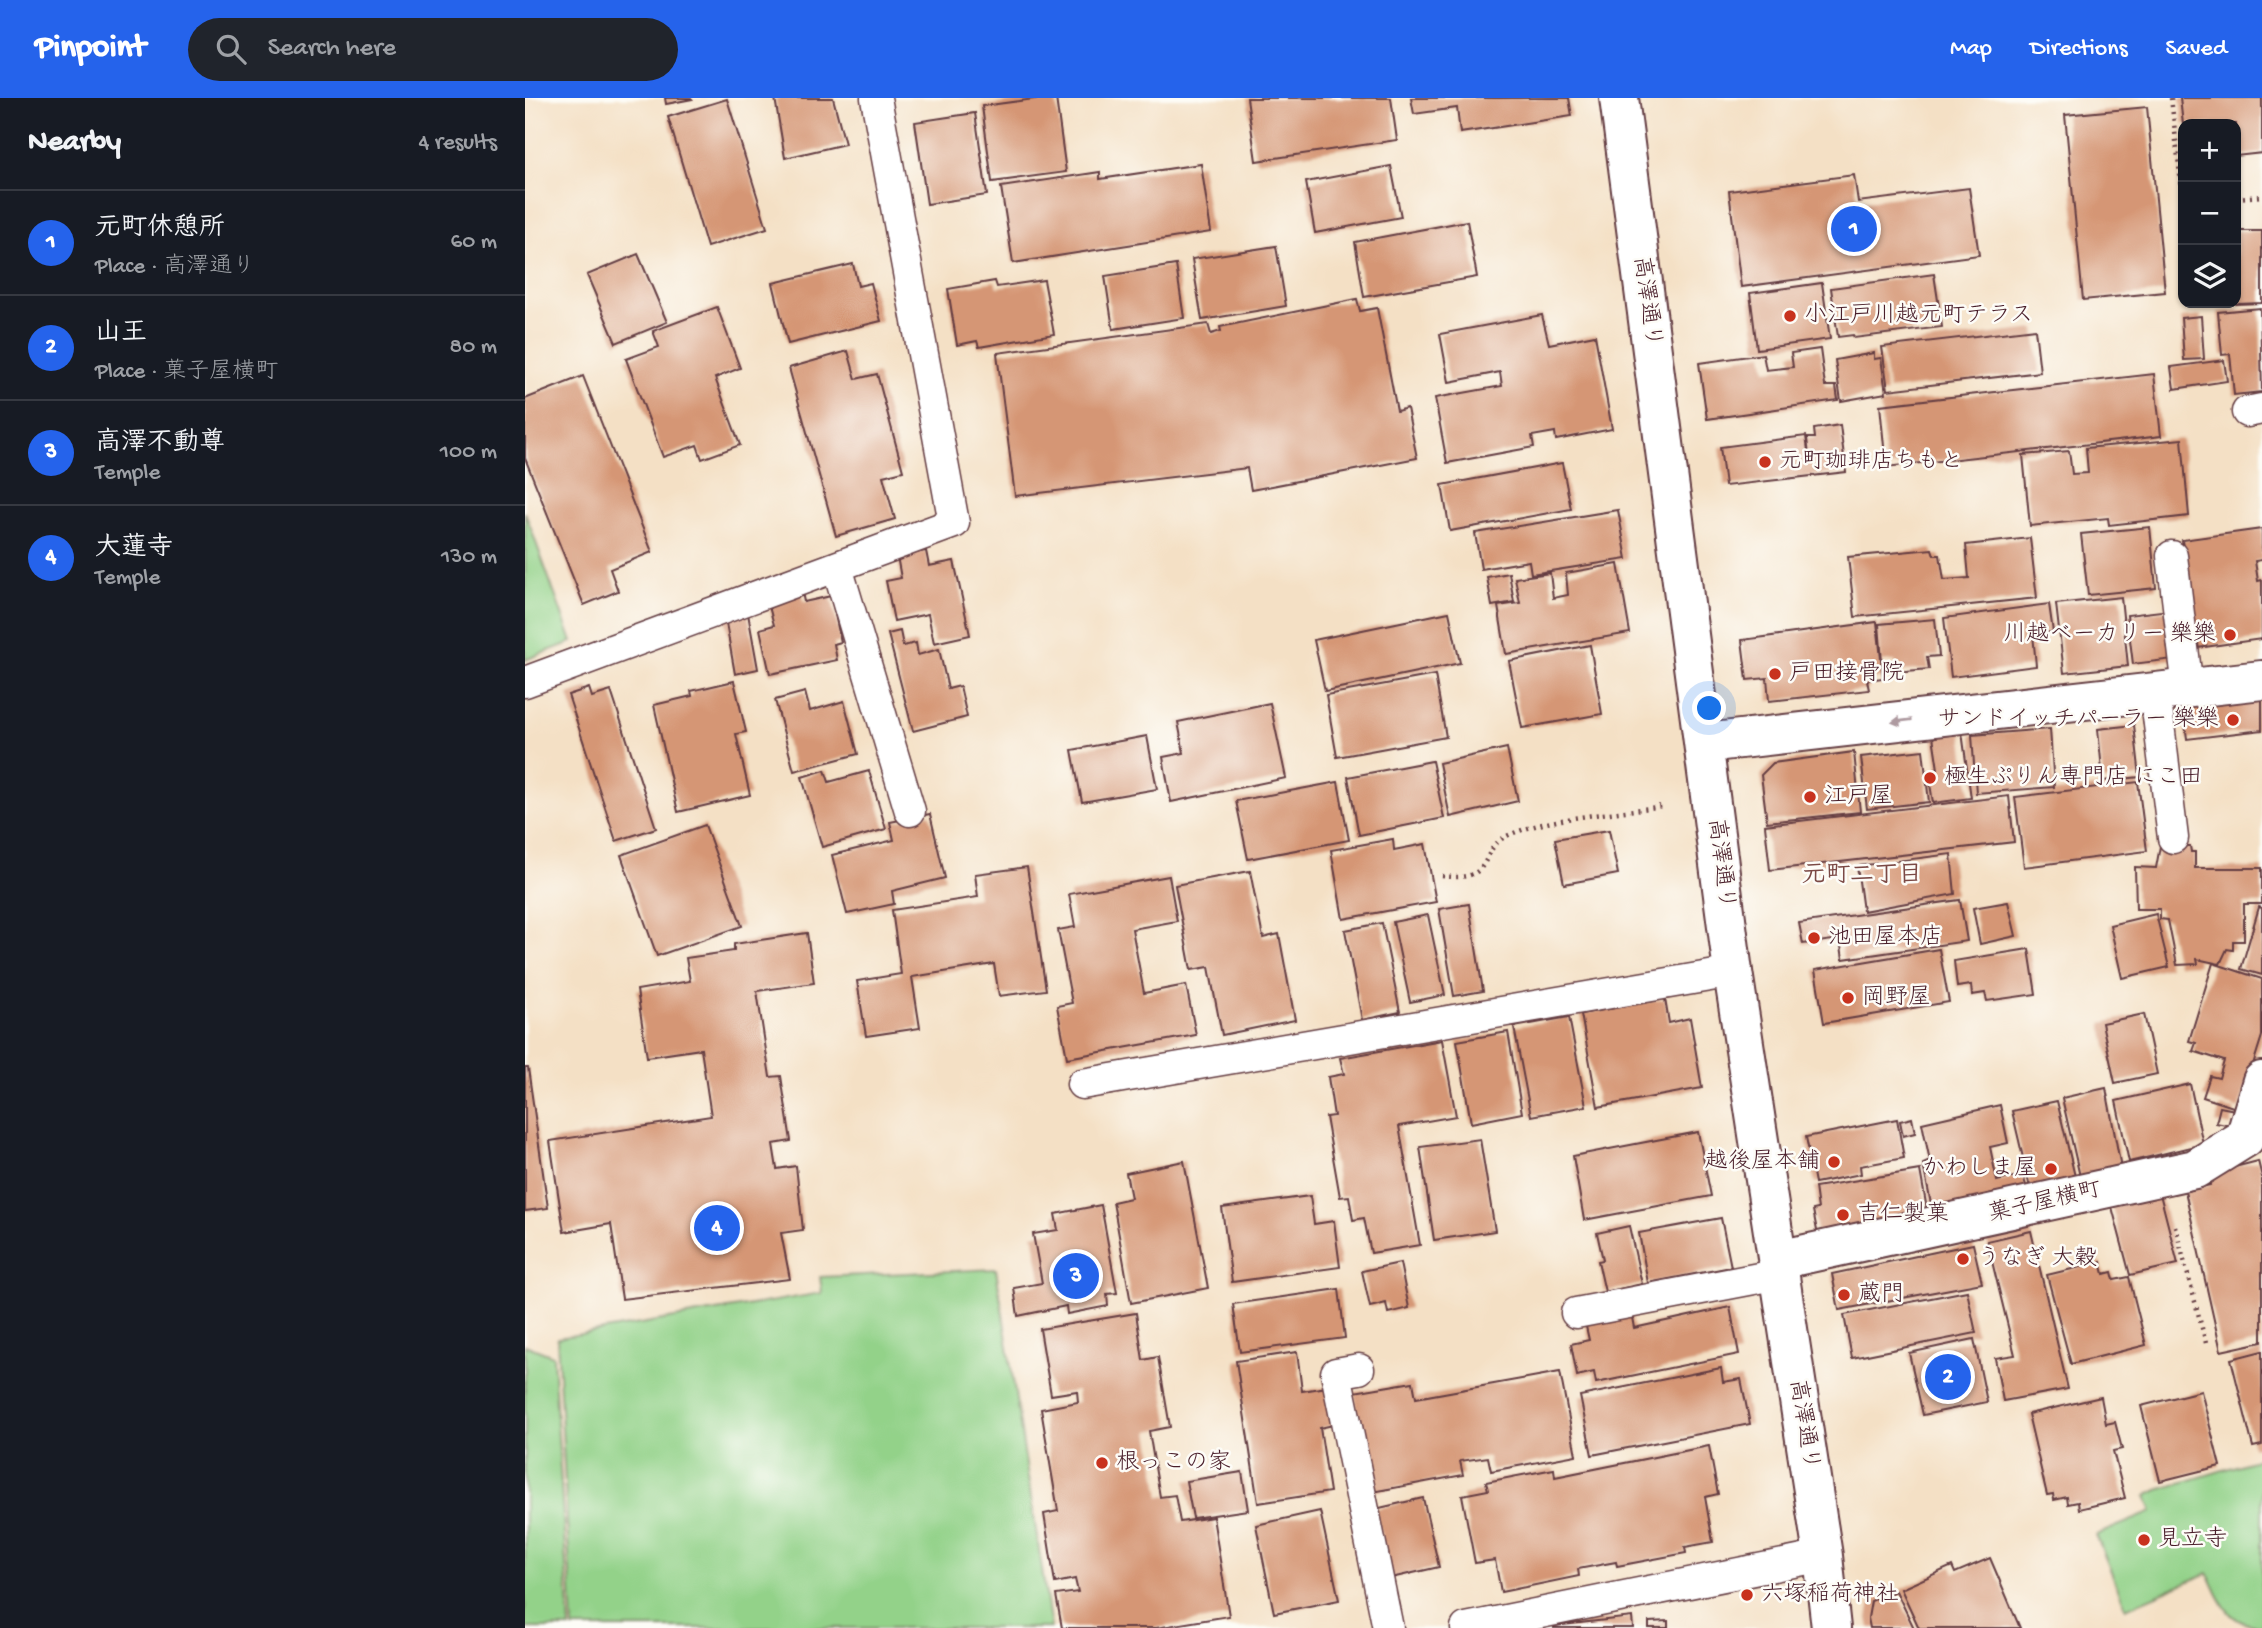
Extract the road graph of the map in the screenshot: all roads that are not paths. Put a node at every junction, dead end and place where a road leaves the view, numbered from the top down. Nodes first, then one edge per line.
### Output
1 (876, 98) edge
2 (1619, 98) edge
3 (2172, 555) dead end
4 (837, 566) junction
5 (2262, 680) edge
6 (525, 682) edge
7 (2172, 690) junction
8 (1705, 743) junction
9 (910, 811) dead end
10 (2173, 838) dead end
11 (1734, 972) junction
12 (2262, 1081) edge
13 (1082, 1084) dead end
14 (1779, 1267) junction
15 (1576, 1313) dead end
16 (1359, 1369) dead end
17 (1823, 1556) junction
18 (1388, 1628) edge
19 (1466, 1628) edge
20 (1831, 1628) edge

1 - 4 lane
2 - 8 street, 高澤通り
3 - 7 lane
4 - 6 lane
4 - 9 lane
5 - 7 street
7 -> 8 street
7 - 10 lane
8 - 11 street, 高澤通り
11 - 13 lane
11 - 14 street, 高澤通り
12 - 14 street, 菓子屋横町
14 - 15 lane
14 - 17 street, 高澤通り
16 - 18 lane
17 - 19 lane
17 - 20 street, 高澤通り

